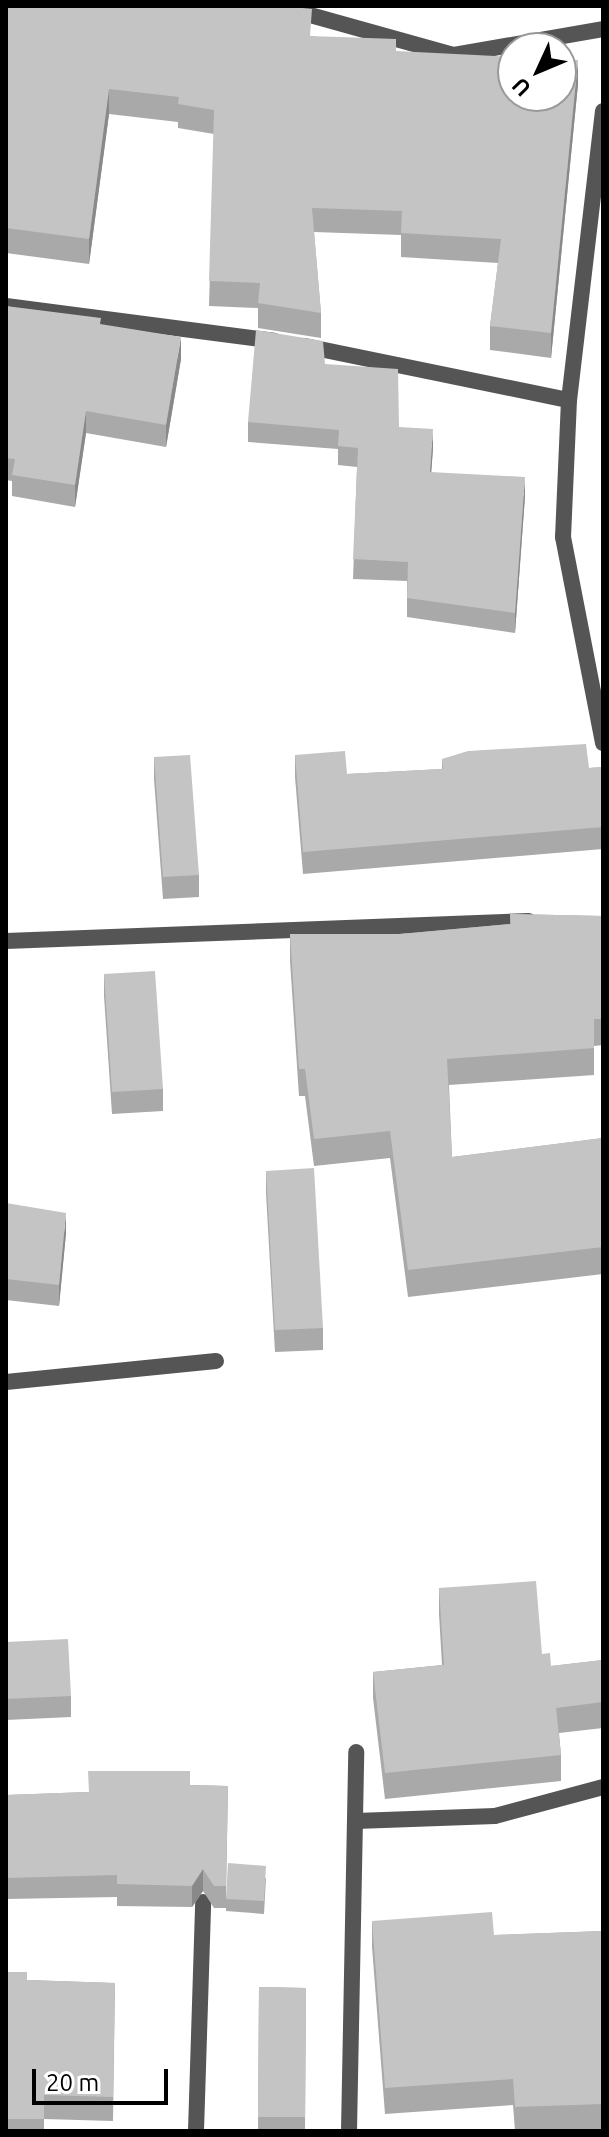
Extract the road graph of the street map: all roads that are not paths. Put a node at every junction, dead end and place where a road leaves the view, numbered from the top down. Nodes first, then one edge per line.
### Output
1 (278, 6) edge
2 (603, 29) edge
3 (603, 111) edge
4 (6, 306) edge
5 (569, 400) junction
6 (603, 743) edge
7 (556, 920) edge
8 (6, 941) edge
9 (216, 1361) dead end
10 (6, 1382) edge
11 (356, 1752) dead end
12 (603, 1787) edge
13 (356, 1821) junction
14 (203, 1902) dead end
15 (196, 2131) edge
16 (349, 2131) edge

1 - 2 street
3 - 5 street
4 - 5 street
5 - 6 street
7 - 8 street
9 - 10 street
11 - 13 street
12 - 13 street
13 - 16 street
14 - 15 street

